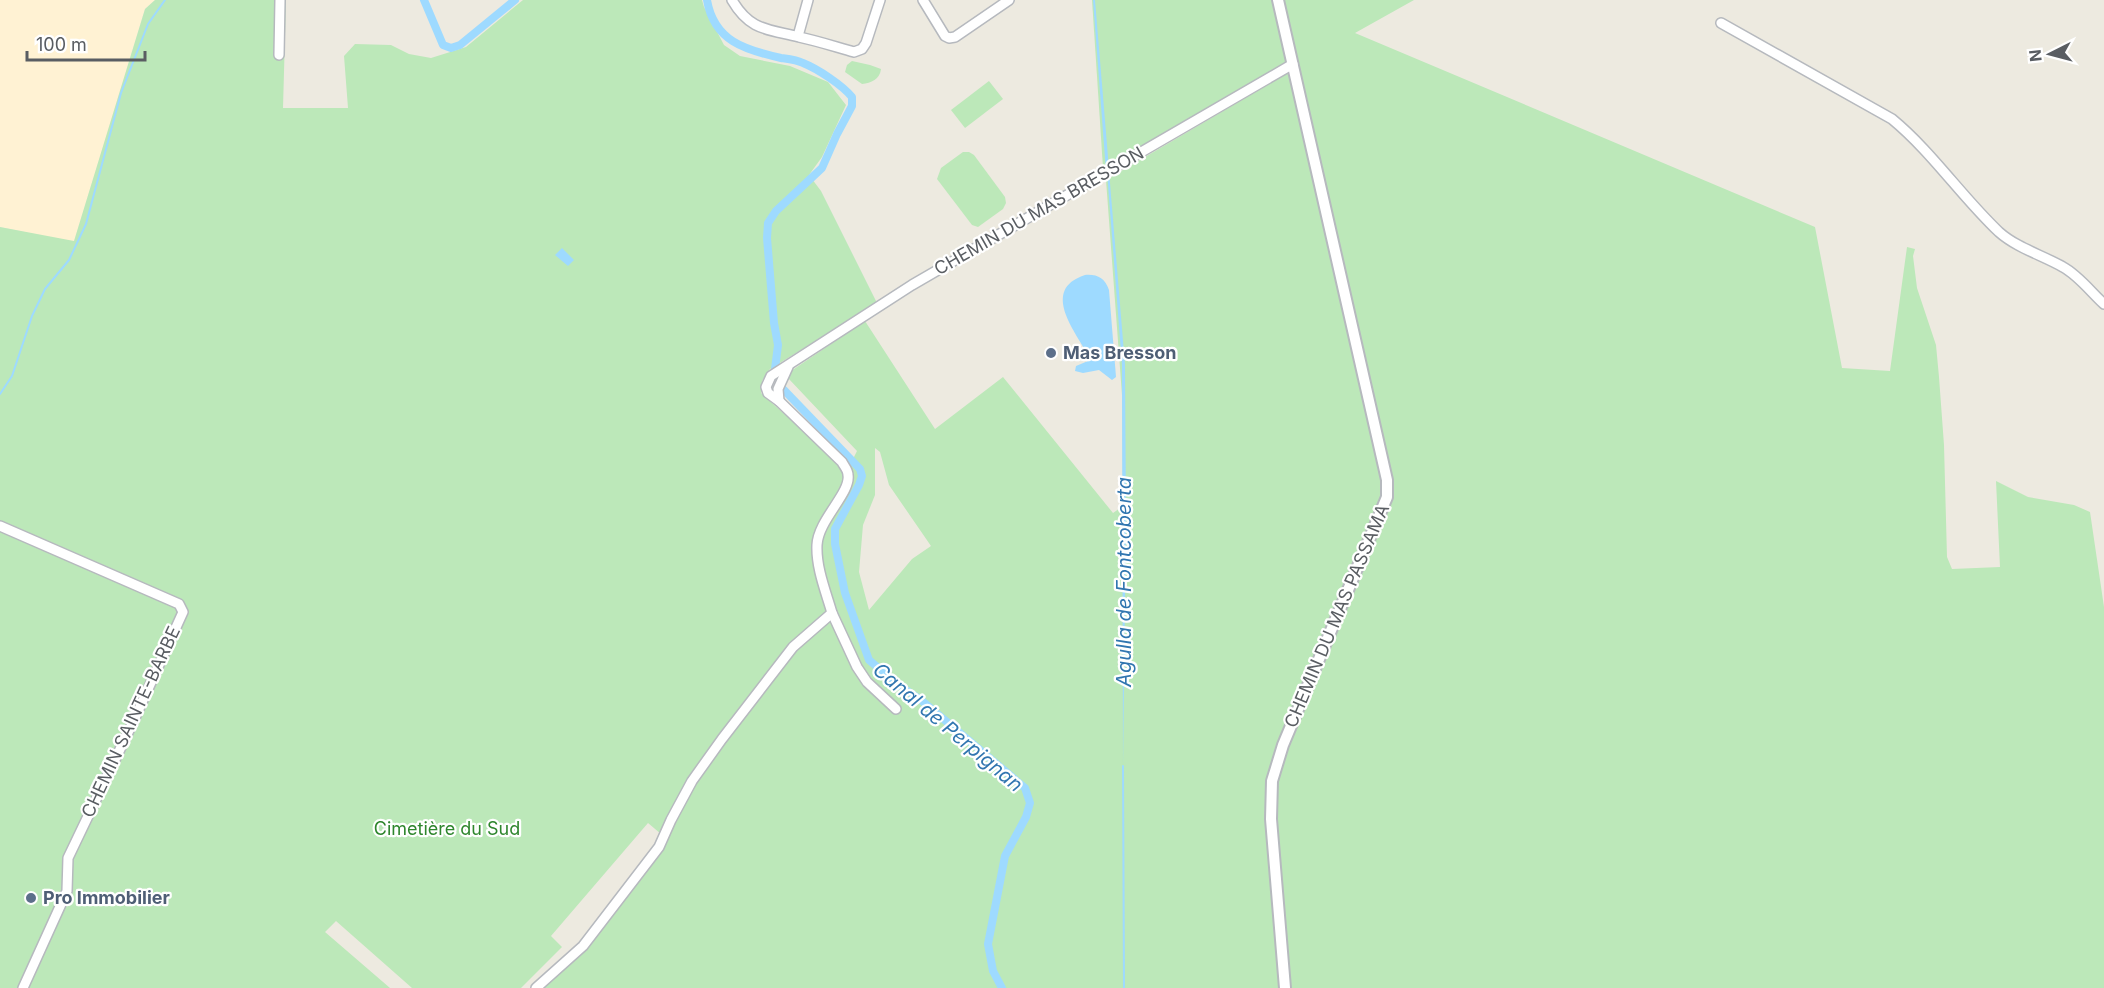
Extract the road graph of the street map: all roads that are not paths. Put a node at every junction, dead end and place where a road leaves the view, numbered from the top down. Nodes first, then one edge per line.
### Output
1 (280, 0) edge
2 (732, 0) edge
3 (807, 0) edge
4 (880, 0) edge
5 (923, 0) edge
6 (1009, 0) edge
7 (1278, 0) edge
8 (1721, 23) dead end
9 (798, 36) junction
10 (279, 56) dead end
11 (1293, 64) junction
12 (2104, 304) edge
13 (0, 526) edge
14 (832, 613) junction
15 (897, 709) dead end
16 (23, 988) edge
17 (536, 988) edge
18 (1285, 988) edge

1 - 10 street
2 - 9 street
3 - 9 street
4 - 9 street
5 - 6 street
7 - 11 street, CHEMIN DU MAS PASSAMA
8 - 12 street
11 - 14 street, CHEMIN DU MAS BRESSON
11 - 18 street, CHEMIN DU MAS PASSAMA
13 - 16 street, CHEMIN SAINTE-BARBE
14 - 15 street
14 - 17 street

